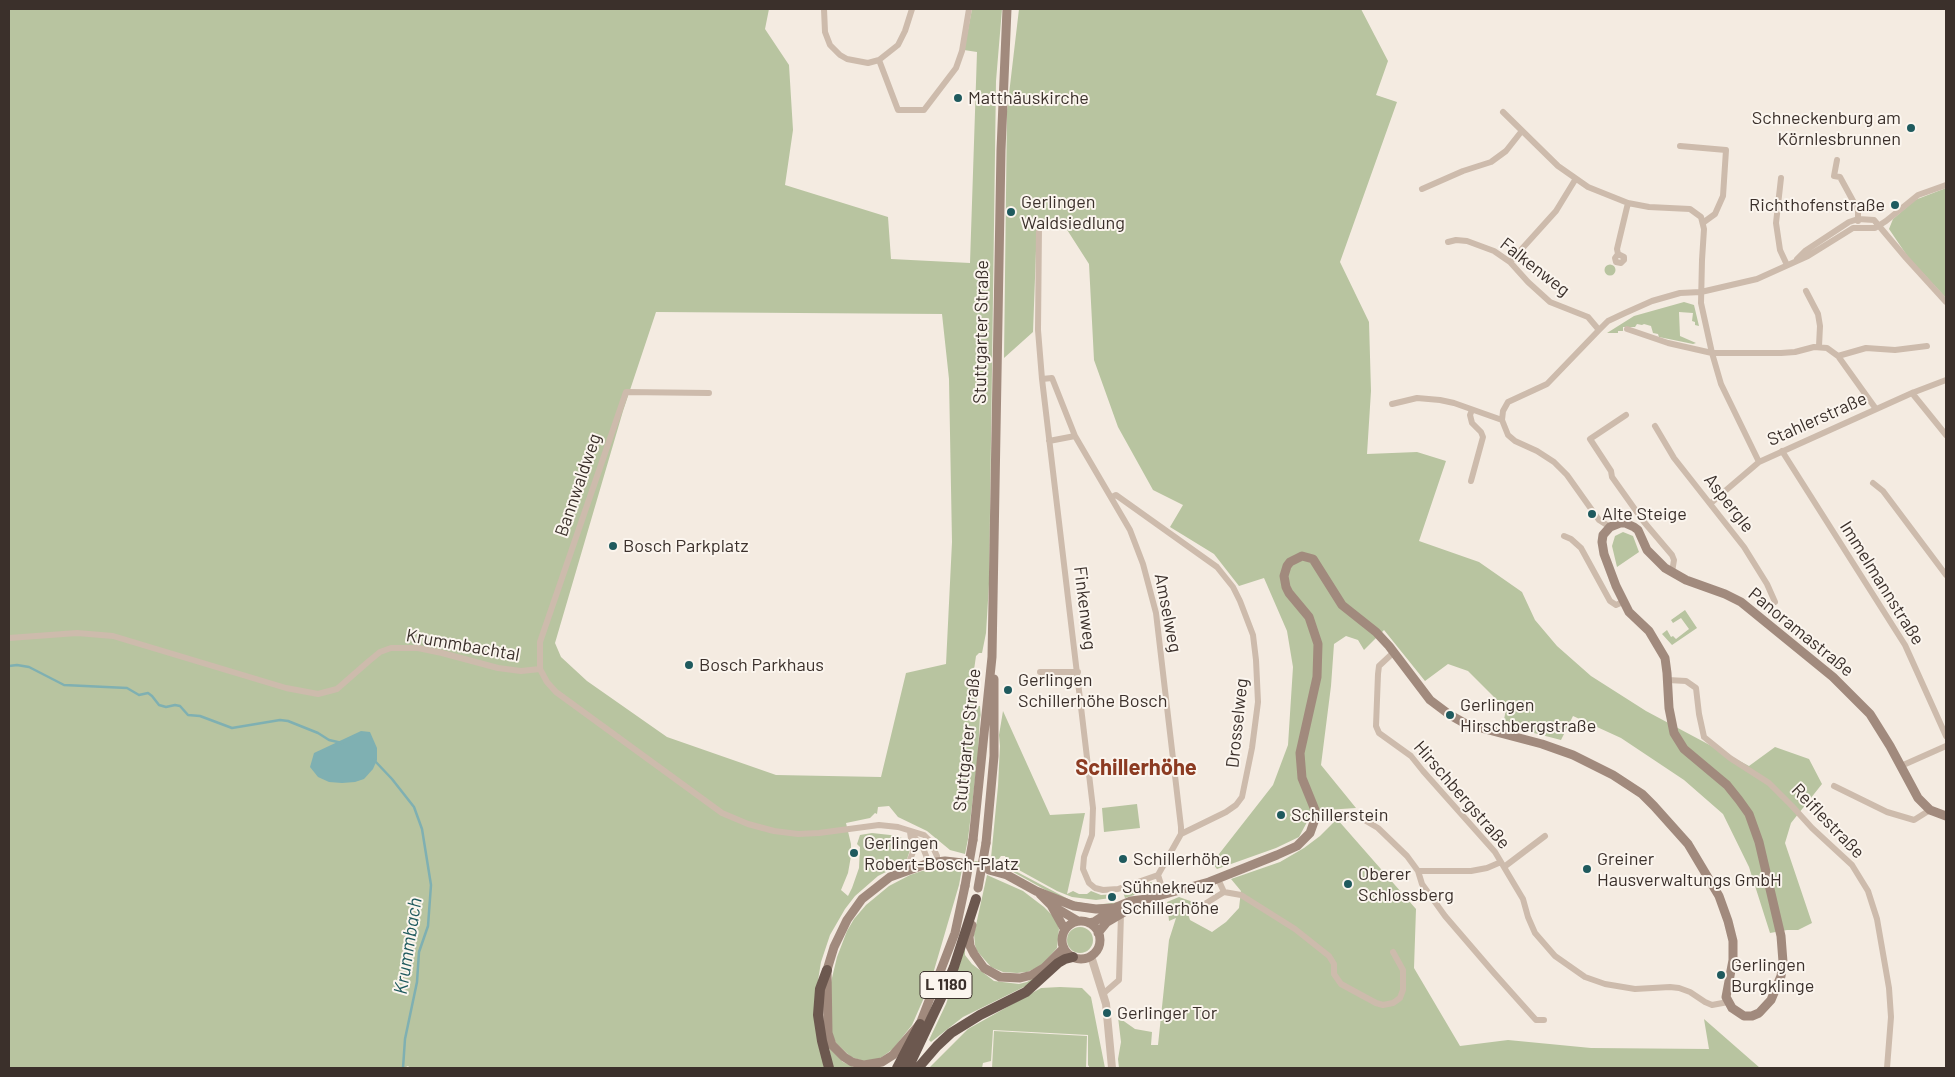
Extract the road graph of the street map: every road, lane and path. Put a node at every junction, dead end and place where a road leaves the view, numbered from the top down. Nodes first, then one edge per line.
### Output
1 (824, 9) edge
2 (912, 9) edge
3 (969, 9) edge
4 (1008, 9) edge
5 (879, 60) junction
6 (1503, 112) dead end
7 (1521, 132) junction
8 (1680, 146) dead end
9 (1837, 160) dead end
10 (1782, 178) dead end
11 (1575, 180) junction
12 (1946, 185) edge
13 (1422, 189) dead end
14 (1628, 203) junction
15 (1858, 219) junction
16 (1704, 222) junction
17 (1879, 225) junction
18 (1039, 226) dead end
19 (1858, 227) junction
20 (1448, 242) dead end
21 (1618, 254) dead end
22 (1796, 260) junction
23 (1510, 262) junction
24 (1788, 264) junction
25 (1701, 292) junction
26 (1806, 292) dead end
27 (1946, 302) edge
28 (1627, 329) dead end
29 (1599, 330) junction
30 (1819, 346) junction
31 (1927, 346) dead end
32 (1712, 353) junction
33 (1838, 356) junction
34 (1042, 379) junction
35 (1946, 380) edge
36 (709, 393) dead end
37 (1912, 393) junction
38 (1392, 404) dead end
39 (1876, 409) junction
40 (1472, 410) junction
41 (1626, 415) dead end
42 (1502, 420) junction
43 (1654, 426) dead end
44 (1946, 435) edge
45 (1075, 436) junction
46 (1049, 441) junction
47 (1782, 451) junction
48 (1759, 462) junction
49 (1471, 481) dead end
50 (1873, 483) dead end
51 (1112, 497) junction
52 (1711, 503) junction
53 (1610, 527) junction
54 (1564, 536) dead end
55 (1672, 572) junction
56 (1946, 575) edge
57 (1624, 602) junction
58 (1775, 602) dead end
59 (9, 638) edge
60 (1391, 649) junction
61 (992, 657) junction
62 (540, 669) junction
63 (1040, 672) dead end
64 (1078, 672) junction
65 (1668, 680) junction
66 (1946, 736) edge
67 (1946, 746) edge
68 (1901, 766) junction
69 (1834, 786) dead end
70 (1930, 810) junction
71 (1946, 816) edge
72 (1315, 819) junction
73 (910, 832) junction
74 (1181, 834) junction
75 (1545, 836) dead end
76 (933, 862) junction
77 (963, 863) dead end
78 (1503, 864) junction
79 (906, 870) junction
80 (988, 870) dead end
81 (1418, 871) junction
82 (1158, 875) junction
83 (1218, 879) junction
84 (1036, 891) junction
85 (1224, 892) junction
86 (977, 894) junction
87 (1164, 894) junction
88 (1051, 905) junction
89 (1200, 907) dead end
90 (1119, 911) junction
91 (1078, 921) junction
92 (1089, 923) junction
93 (1065, 930) junction
94 (1098, 933) junction
95 (1064, 948) junction
96 (1393, 952) dead end
97 (1090, 956) junction
98 (1073, 957) junction
99 (827, 970) junction
100 (1104, 993) junction
101 (1728, 1002) junction
102 (1544, 1020) dead end
103 (920, 1024) junction
104 (829, 1068) edge
105 (897, 1068) edge
106 (908, 1068) edge
107 (918, 1068) edge
108 (1112, 1068) edge
109 (1888, 1068) edge

1 - 5 street
2 - 5 street
3 - 5 street
4 - 61 main road, Stuttgarter Straße
6 - 7 street
7 - 11 street
7 - 13 street
8 - 16 street
9 - 15 street
10 - 24 street
11 - 14 street
11 - 23 street
12 - 17 street
14 - 16 street
14 - 21 street
15 - 17 street
15 - 19 street
15 - 22 street
16 - 25 street
17 - 19 street
17 - 27 street
18 - 34 street
19 - 22 street
20 - 23 street, Falkenweg
22 - 24 street
23 - 29 street, Falkenweg
24 - 25 street
25 - 29 street
25 - 32 street
26 - 30 street
28 - 32 street
29 - 42 street
30 - 32 street
30 - 33 street
31 - 33 street
32 - 48 street
33 - 39 street
34 - 45 street, Amselweg
34 - 46 street, Finkenweg
35 - 37 street, Stahlerstraße
36 - 62 street, Bannwaldweg
37 - 39 street, Stahlerstraße
37 - 44 street
38 - 40 street
39 - 47 street, Stahlerstraße
40 - 42 street
40 - 49 street
41 - 55 street
42 - 53 street
43 - 52 street, Aspergle
45 - 46 street
45 - 51 street, Amselweg
46 - 64 street, Finkenweg
47 - 48 street, Stahlerstraße
47 - 66 street, Immelmannstraße
48 - 52 street, Stahlerstraße
50 - 56 street
51 - 74 street, Amselweg
51 - 74 street, Drosselweg
52 - 58 street, Aspergle
53 - 55 main road, Panoramastraße
53 - 57 main road
54 - 57 street
55 - 68 main road, Panoramastraße
57 - 65 main road
59 - 62 street, Krummbachtal
60 - 72 main road
60 - 78 street, Hirschbergstraße
60 - 101 main road
61 - 86 main road, Stuttgarter Straße, bridge
61 - 103 main road, Stuttgarter Straße, bridge
62 - 73 street, Krummbachtal
63 - 64 street
64 - 82 street, Finkenweg
65 - 101 main road
65 - 109 street, Reiflestraße
67 - 68 street
68 - 70 main road, Panoramastraße
69 - 70 street
70 - 71 main road
72 - 81 street
72 - 83 main road
73 - 76 street
73 - 76 street, Krummbachtal
73 - 79 street
74 - 82 street
75 - 78 street, Hirschbergstraße
76 - 77 main road
76 - 79 main road
78 - 81 street, Hirschbergstraße
78 - 101 street
79 - 99 main road
80 - 84 main road
81 - 102 street
82 - 87 street
83 - 85 street
83 - 87 main road
84 - 88 main road
84 - 90 main road
85 - 89 street
85 - 96 street
86 - 95 main road, Stuttgarter Straße
86 - 106 highway, L 1180
87 - 90 main road
88 - 91 main road
88 - 93 main road
90 - 92 main road
90 - 94 main road
90 - 100 street
91 - 92 main road
91 - 93 main road
92 - 94 main road
93 - 95 main road
94 - 97 main road
95 - 98 main road
97 - 98 main road
97 - 100 street
98 - 107 highway
99 - 103 main road
99 - 104 highway
100 - 108 street
103 - 105 highway, L 1180

